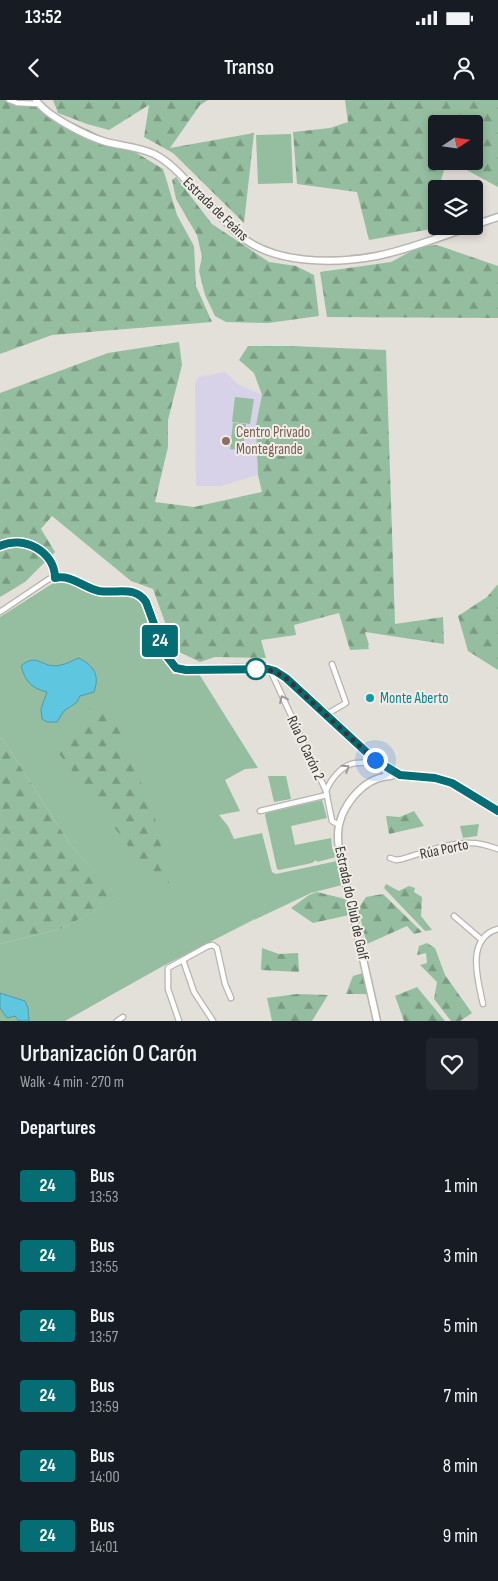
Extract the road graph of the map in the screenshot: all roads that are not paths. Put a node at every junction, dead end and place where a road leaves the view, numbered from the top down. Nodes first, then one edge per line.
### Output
1 (9, 100) edge
2 (37, 102) edge
3 (498, 217) edge
4 (483, 222) edge
5 (444, 235) edge
6 (0, 546) edge
7 (55, 578) junction
8 (0, 612) edge
9 (332, 664) dead end
10 (272, 670) junction
11 (326, 714) junction
12 (375, 760) junction
13 (386, 766) junction
14 (387, 775) junction
15 (400, 775) junction
16 (377, 779) junction
17 (326, 793) junction
18 (260, 811) dead end
19 (498, 811) edge
20 (339, 825) junction
21 (498, 849) edge
22 (390, 858) dead end
23 (454, 916) dead end
24 (498, 929) edge
25 (482, 940) junction
26 (183, 960) junction
27 (232, 998) dead end
28 (482, 1004) dead end
29 (123, 1017) dead end
30 (117, 1021) edge
31 (178, 1021) edge
32 (213, 1021) edge
33 (377, 1021) edge

1 - 2 street
2 - 5 street, Estrada de Feáns
3 - 4 street, Estrada de Feáns
6 - 7 street
7 - 8 street
7 - 10 street
9 - 11 street
10 - 11 street
17 -> 10 street, Rúa O Carón 2
11 - 12 street
12 - 13 street
12 - 14 street
12 - 16 street
17 -> 12 street
13 - 14 street
13 - 15 street
14 - 15 street, Estrada do Club de Golf
14 - 16 street, Estrada do Club de Golf
15 - 19 street, Estrada do Club de Golf
16 - 20 street, Estrada do Club de Golf
17 - 18 street
17 - 20 street, Rúa O Carón 2
20 - 33 street, Estrada do Club de Golf
21 - 22 street, Rúa Porto
23 - 25 street
24 - 25 street
25 - 28 street
26 - 27 street
26 - 31 street
26 - 32 street
29 - 30 street

